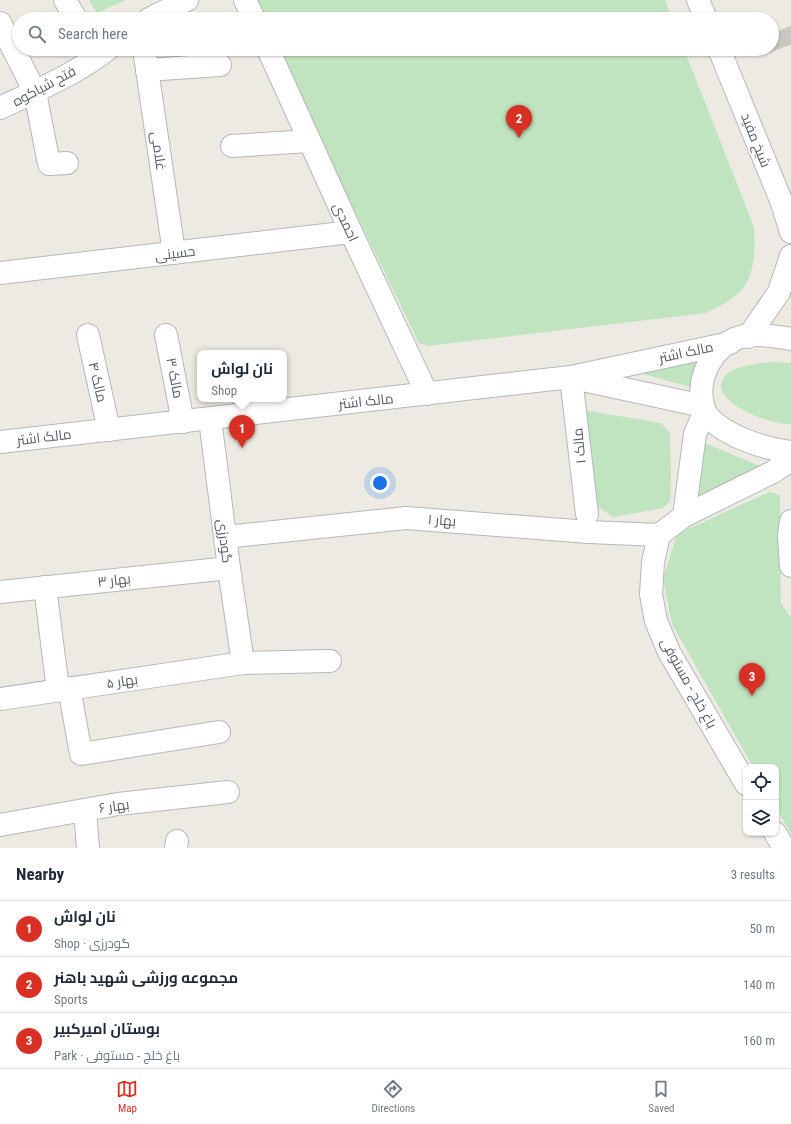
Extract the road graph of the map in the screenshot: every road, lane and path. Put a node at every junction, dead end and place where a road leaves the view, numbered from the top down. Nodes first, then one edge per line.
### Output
1 (65, 0) edge
2 (187, 0) edge
3 (245, 0) edge
4 (698, 0) edge
5 (72, 12) edge
6 (163, 12) edge
7 (251, 12) edge
8 (703, 12) edge
9 (0, 23) edge
10 (12, 47) edge
11 (17, 56) edge
12 (94, 56) edge
13 (145, 56) edge
14 (271, 56) edge
15 (721, 56) edge
16 (220, 65) dead end
17 (148, 70) junction
18 (35, 92) junction
19 (0, 108) edge
20 (310, 141) junction
21 (232, 146) dead end
22 (67, 163) dead end
23 (351, 232) junction
24 (791, 232) edge
25 (174, 253) junction
26 (791, 256) edge
27 (0, 273) edge
28 (88, 335) dead end
29 (166, 335) dead end
30 (791, 339) edge
31 (739, 340) junction
32 (571, 377) junction
33 (427, 394) junction
34 (704, 408) junction
35 (210, 419) junction
36 (183, 422) junction
37 (109, 430) junction
38 (0, 442) edge
39 (791, 452) edge
40 (791, 460) edge
41 (586, 514) dead end
42 (684, 516) junction
43 (791, 520) edge
44 (659, 535) junction
45 (225, 537) junction
46 (791, 566) edge
47 (229, 568) junction
48 (44, 587) junction
49 (0, 592) edge
50 (330, 661) dead end
51 (243, 663) junction
52 (63, 689) junction
53 (0, 699) edge
54 (219, 732) dead end
55 (743, 779) edge
56 (228, 792) dead end
57 (85, 810) junction
58 (0, 825) edge
59 (777, 836) edge
60 (88, 848) edge
61 (784, 848) edge

1 - 5 street
2 - 6 street
3 - 7 street
4 - 8 street
9 - 10 street
11 - 18 street
12 - 18 street, فتح شیاکوه
13 - 17 street, غلامی
14 - 20 street, احمدی
15 - 24 street, شیخ مفید
16 - 17 street
17 - 25 street, غلامی
18 - 19 street, فتح شیاکوه
18 - 22 street
20 - 21 street
20 - 23 street, احمدی
23 - 25 street, حسینی
23 - 33 street, احمدی
25 - 27 street, حسینی
26 - 31 street
28 - 37 street, مالک ۴
29 - 36 street, مالک ۳
30 - 31 street, مالک اشتر
31 - 32 street, مالک اشتر
31 - 34 street
32 - 33 street, مالک اشتر
32 - 34 street
32 - 41 street, مالک ۱
33 - 35 street, مالک اشتر
34 - 39 street
34 - 42 street
35 - 36 street, مالک اشتر
35 - 45 street, گودرزی
36 - 37 street, مالک اشتر
37 - 38 street, مالک اشتر
40 - 42 street
42 - 44 street
43 - 46 street
44 - 45 street, بهار ۱
44 - 55 street, باغ خلج - مستوفی
45 - 47 street, گودرزی
47 - 48 street, بهار ۳
47 - 51 street, گودرزی
48 - 49 street, بهار ۳
48 - 52 street
50 - 51 street, بهار ۵
51 - 52 street, بهار ۵
52 - 53 street, بهار ۵
52 - 54 street
56 - 57 street, بهار ۶
57 - 58 street, بهار ۶
57 - 60 street
59 - 61 street

